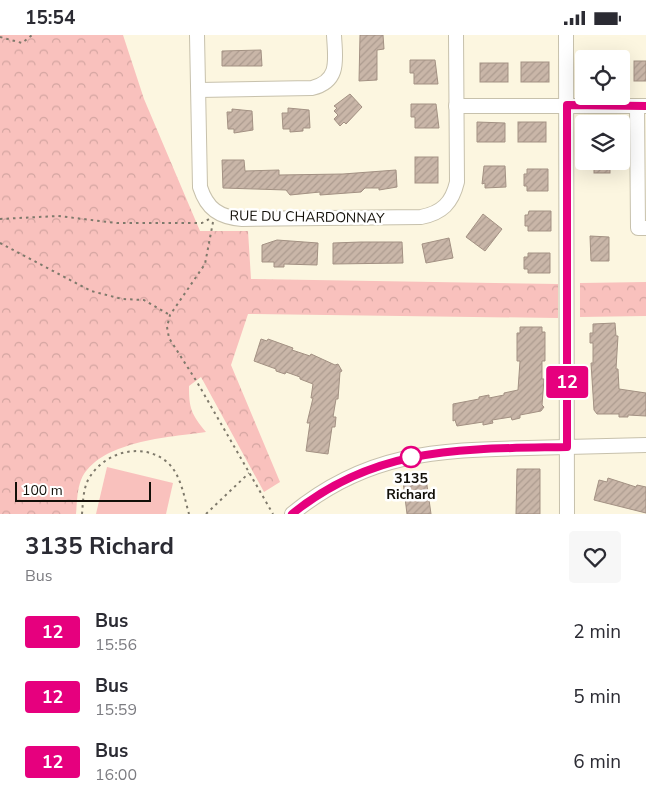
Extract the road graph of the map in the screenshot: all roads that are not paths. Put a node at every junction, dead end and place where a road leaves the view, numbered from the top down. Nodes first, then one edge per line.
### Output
1 (197, 35) edge
2 (334, 35) edge
3 (456, 35) edge
4 (566, 35) edge
5 (199, 90) junction
6 (567, 105) junction
7 (456, 106) junction
8 (642, 106) edge
9 (646, 228) edge
10 (646, 445) edge
11 (567, 447) junction
12 (292, 514) edge
13 (567, 514) edge

1 - 5 street, RUE DU CHARDONNAY
2 - 5 street
3 - 7 street, RUE DU CHARDONNAY
4 - 6 street
5 - 7 street, RUE DU CHARDONNAY
6 - 7 street
6 - 8 street
6 - 11 street
8 - 9 street
10 - 11 street
11 - 12 street
11 - 13 street

